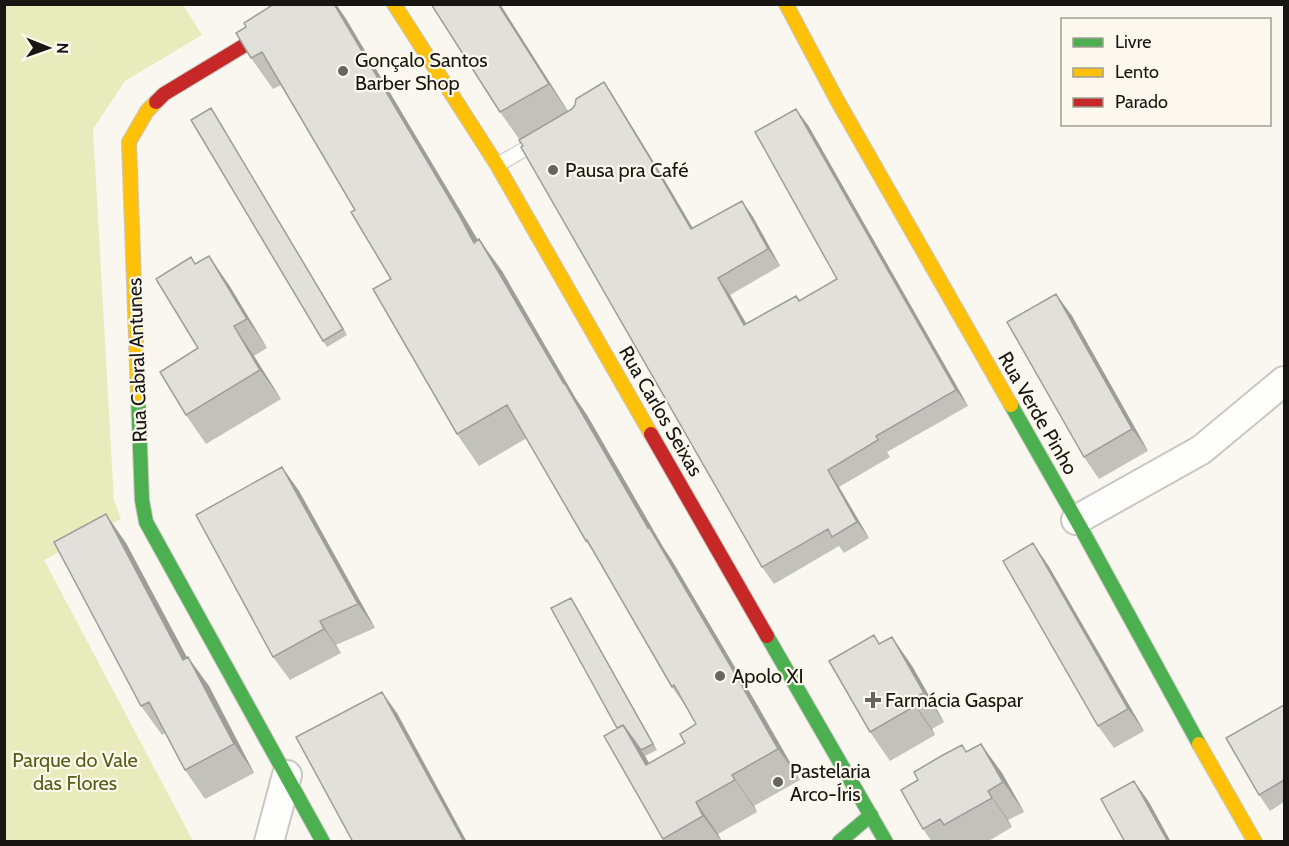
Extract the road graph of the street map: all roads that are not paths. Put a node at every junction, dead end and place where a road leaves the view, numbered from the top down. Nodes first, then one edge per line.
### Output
1 (314, 4) edge
2 (394, 4) edge
3 (786, 4) edge
4 (548, 136) edge
5 (497, 165) junction
6 (1284, 381) edge
7 (1076, 520) junction
8 (287, 774) junction
9 (871, 815) junction
10 (268, 842) edge
11 (323, 842) edge
12 (839, 842) edge
13 (886, 842) edge
14 (1255, 842) edge

1 - 8 street, Rua Cabral Antunes
2 - 5 street, Rua Carlos Seixas
3 - 7 street, Rua Verde Pinho
4 - 5 lane
5 - 9 street, Rua Carlos Seixas
6 - 7 street
7 - 14 street, Rua Verde Pinho
8 - 10 street
8 - 11 street, Rua Cabral Antunes
9 - 12 street
9 - 13 street, Rua Carlos Seixas

